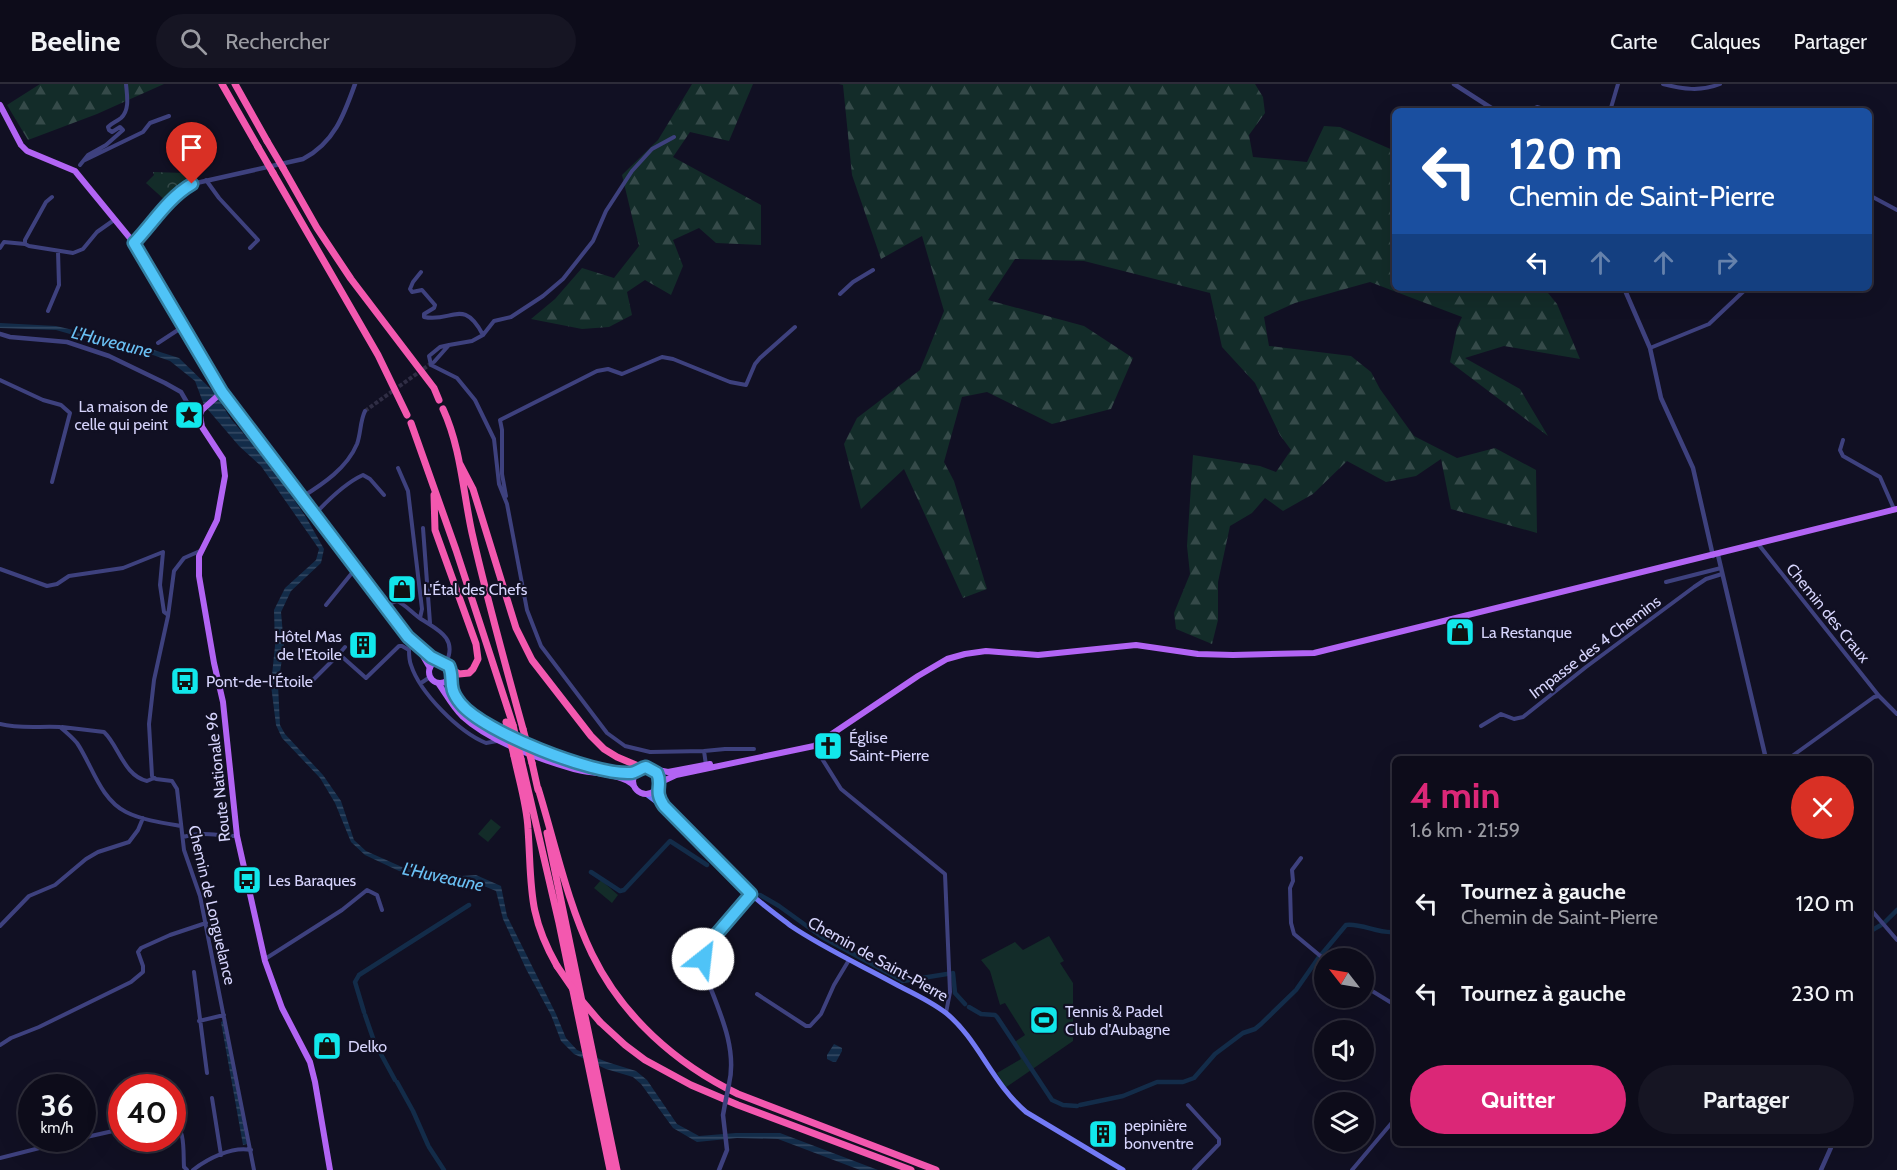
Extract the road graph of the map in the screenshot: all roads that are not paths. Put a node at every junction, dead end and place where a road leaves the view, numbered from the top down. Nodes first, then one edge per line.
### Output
1 (126, 84) edge
2 (222, 84) edge
3 (235, 84) edge
4 (355, 84) edge
5 (1454, 84) edge
6 (1618, 84) edge
7 (1663, 84) edge
8 (1720, 84) edge
9 (0, 105) edge
10 (1491, 108) edge
11 (1611, 108) edge
12 (169, 116) dead end
13 (674, 137) dead end
14 (80, 165) junction
15 (75, 172) junction
16 (213, 178) junction
17 (206, 180) junction
18 (213, 190) junction
19 (52, 197) dead end
20 (1872, 197) edge
21 (1897, 210) edge
22 (114, 220) junction
23 (134, 243) junction
24 (25, 244) junction
25 (0, 248) edge
26 (250, 248) dead end
27 (58, 251) junction
28 (873, 270) dead end
29 (421, 272) dead end
30 (1624, 291) edge
31 (1744, 291) edge
32 (840, 294) dead end
33 (48, 311) dead end
34 (184, 326) junction
35 (795, 327) dead end
36 (0, 334) edge
37 (483, 335) junction
38 (158, 343) dead end
39 (449, 345) junction
40 (1650, 348) junction
41 (434, 362) tunnel mouth
42 (0, 380) edge
43 (220, 394) junction
44 (439, 400) dead end
45 (443, 409) dead end
46 (365, 411) tunnel mouth
47 (201, 412) junction
48 (407, 415) dead end
49 (411, 423) dead end
50 (1843, 440) dead end
51 (460, 464) junction
52 (398, 468) dead end
53 (52, 482) dead end
54 (434, 489) junction
55 (384, 495) dead end
56 (302, 497) junction
57 (507, 504) junction
58 (1896, 510) edge
59 (315, 514) junction
60 (423, 528) dead end
61 (1759, 545) junction
62 (201, 551) junction
63 (1715, 555) junction
64 (0, 568) edge
65 (356, 568) junction
66 (1721, 568) junction
67 (1722, 574) junction
68 (1666, 582) dead end
69 (326, 605) dead end
70 (385, 608) junction
71 (168, 615) junction
72 (420, 618) junction
73 (430, 624) junction
74 (345, 647) dead end
75 (418, 648) junction
76 (339, 654) junction
77 (438, 661) junction
78 (430, 668) junction
79 (449, 669) junction
80 (430, 677) junction
81 (421, 683) junction
82 (438, 683) junction
83 (309, 684) dead end
84 (1879, 696) junction
85 (1897, 714) edge
86 (0, 724) edge
87 (1481, 726) dead end
88 (60, 727) junction
89 (499, 740) junction
90 (814, 746) junction
91 (754, 749) dead end
92 (704, 751) junction
93 (1765, 756) edge
94 (1792, 756) edge
95 (518, 758) junction
96 (753, 760) junction
97 (706, 765) junction
98 (643, 768) junction
99 (653, 769) junction
100 (635, 773) junction
101 (154, 778) junction
102 (658, 785) junction
103 (634, 786) junction
104 (538, 788) junction
105 (646, 794) junction
106 (672, 815) junction
107 (143, 818) junction
108 (181, 826) junction
109 (237, 836) junction
110 (183, 837) junction
111 (1301, 858) dead end
112 (751, 894) junction
113 (382, 910) dead end
114 (1872, 912) edge
115 (206, 923) junction
116 (0, 926) edge
117 (1897, 940) edge
118 (1314, 951) edge
119 (264, 959) junction
120 (850, 959) junction
121 (194, 972) dead end
122 (1374, 992) edge
123 (757, 994) dead end
124 (1392, 1003) edge
125 (945, 1013) junction
126 (224, 1015) junction
127 (199, 1021) junction
128 (0, 1045) edge
129 (587, 1046) junction
130 (592, 1067) junction
131 (207, 1073) dead end
132 (212, 1098) dead end
133 (1188, 1105) dead end
134 (1392, 1123) edge
135 (1832, 1146) edge
136 (251, 1150) junction
137 (24, 1152) edge
138 (183, 1152) edge
139 (221, 1155) junction
140 (0, 1158) edge
141 (187, 1170) edge
142 (193, 1170) edge
143 (254, 1170) edge
144 (330, 1170) edge
145 (610, 1170) edge
146 (618, 1170) edge
147 (719, 1170) edge
148 (912, 1170) edge
149 (936, 1170) edge
150 (1123, 1170) edge
151 (1194, 1170) edge
152 (1352, 1170) edge
153 (1821, 1170) edge

1 - 14 street
2 - 48 highway, bridge
3 - 44 highway, bridge
4 - 16 street
5 - 10 street
6 - 11 street
7 - 8 street
9 - 15 main road
12 - 14 street
13 - 37 street
14 - 15 street
15 - 22 main road
16 - 17 street
16 - 18 street
17 - 18 street
17 - 23 street
18 - 26 street
19 - 24 street
20 - 21 street
22 - 23 main road
22 - 27 street
23 - 34 main road
24 - 25 street
24 - 27 street
27 - 33 street
28 - 32 street
29 - 37 street
30 - 40 street
31 - 40 street
34 - 38 street
34 - 43 main road
35 - 57 street
36 - 47 street
37 - 39 street
39 - 41 street
39 - 57 street
40 - 63 street
42 - 53 street
43 - 47 main road
43 - 56 main road
45 - 51 highway
46 - 56 street
47 - 62 main road, Route Nationale 96
49 - 54 highway
50 - 58 street
51 - 98 highway
51 - 104 highway, bridge
52 - 72 street
54 - 79 highway
54 - 95 highway, bridge
55 - 59 street
56 - 59 main road
57 - 92 street
58 - 61 main road
59 - 65 main road
60 - 73 street
61 - 63 main road
61 - 84 street, Chemin des Craux
62 - 71 street
62 - 109 main road, Route Nationale 96
63 - 66 street
63 - 90 main road
64 - 71 street
65 - 69 street
65 - 70 main road
66 - 67 street
66 - 68 street
67 - 87 street, Impasse des 4 Chemins
67 - 93 street
70 - 72 street
70 - 75 main road
71 - 101 street
72 - 73 street
73 - 79 street
74 - 76 street
75 - 77 main road
75 - 78 main road
76 - 81 street
76 - 83 street
77 - 78 main road
77 - 79 main road
78 - 80 main road
79 - 82 main road
79 - 100 main road
80 - 81 street
80 - 82 main road
81 - 89 street
82 - 89 main road
84 - 85 street, Chemin des Craux
84 - 94 street
86 - 88 street
88 - 101 street
88 - 107 street
89 - 103 main road
90 - 96 main road
90 - 125 street
91 - 92 street
92 - 97 street
95 - 129 highway
95 - 148 highway, bridge
96 - 97 main road
96 - 102 main road
97 - 99 main road
98 - 99 main road
98 - 100 main road
99 - 102 main road
100 - 103 main road
101 - 108 street, Chemin de Longuelance
102 - 105 main road
102 - 106 main road, Chemin de Saint-Pierre
103 - 105 main road
104 - 129 highway
104 - 149 highway
105 - 106 main road, Chemin de Saint-Pierre
106 - 112 main road, Chemin de Saint-Pierre
107 - 108 street
107 - 116 street
108 - 110 street, Chemin de Longuelance
109 - 110 street
109 - 119 main road, Route Nationale 96
110 - 115 street, Chemin de Longuelance
111 - 118 street
112 - 120 main road, Chemin de Saint-Pierre
112 - 147 street, bridge
113 - 119 street
114 - 117 street
115 - 126 street, Chemin de Longuelance
115 - 128 street
119 - 144 main road, Route Nationale 96
120 - 123 street
120 - 125 main road, Chemin de Saint-Pierre
121 - 127 street
122 - 124 street
125 - 150 main road, Chemin de Saint-Pierre
126 - 127 street
126 - 136 street, Chemin de Longuelance
127 - 131 street
129 - 130 highway
130 - 145 highway
130 - 146 highway
132 - 139 street
133 - 151 street
134 - 152 street
135 - 153 street
136 - 139 street
136 - 143 street, Chemin de Longuelance
137 - 140 street
138 - 141 street
139 - 142 street

